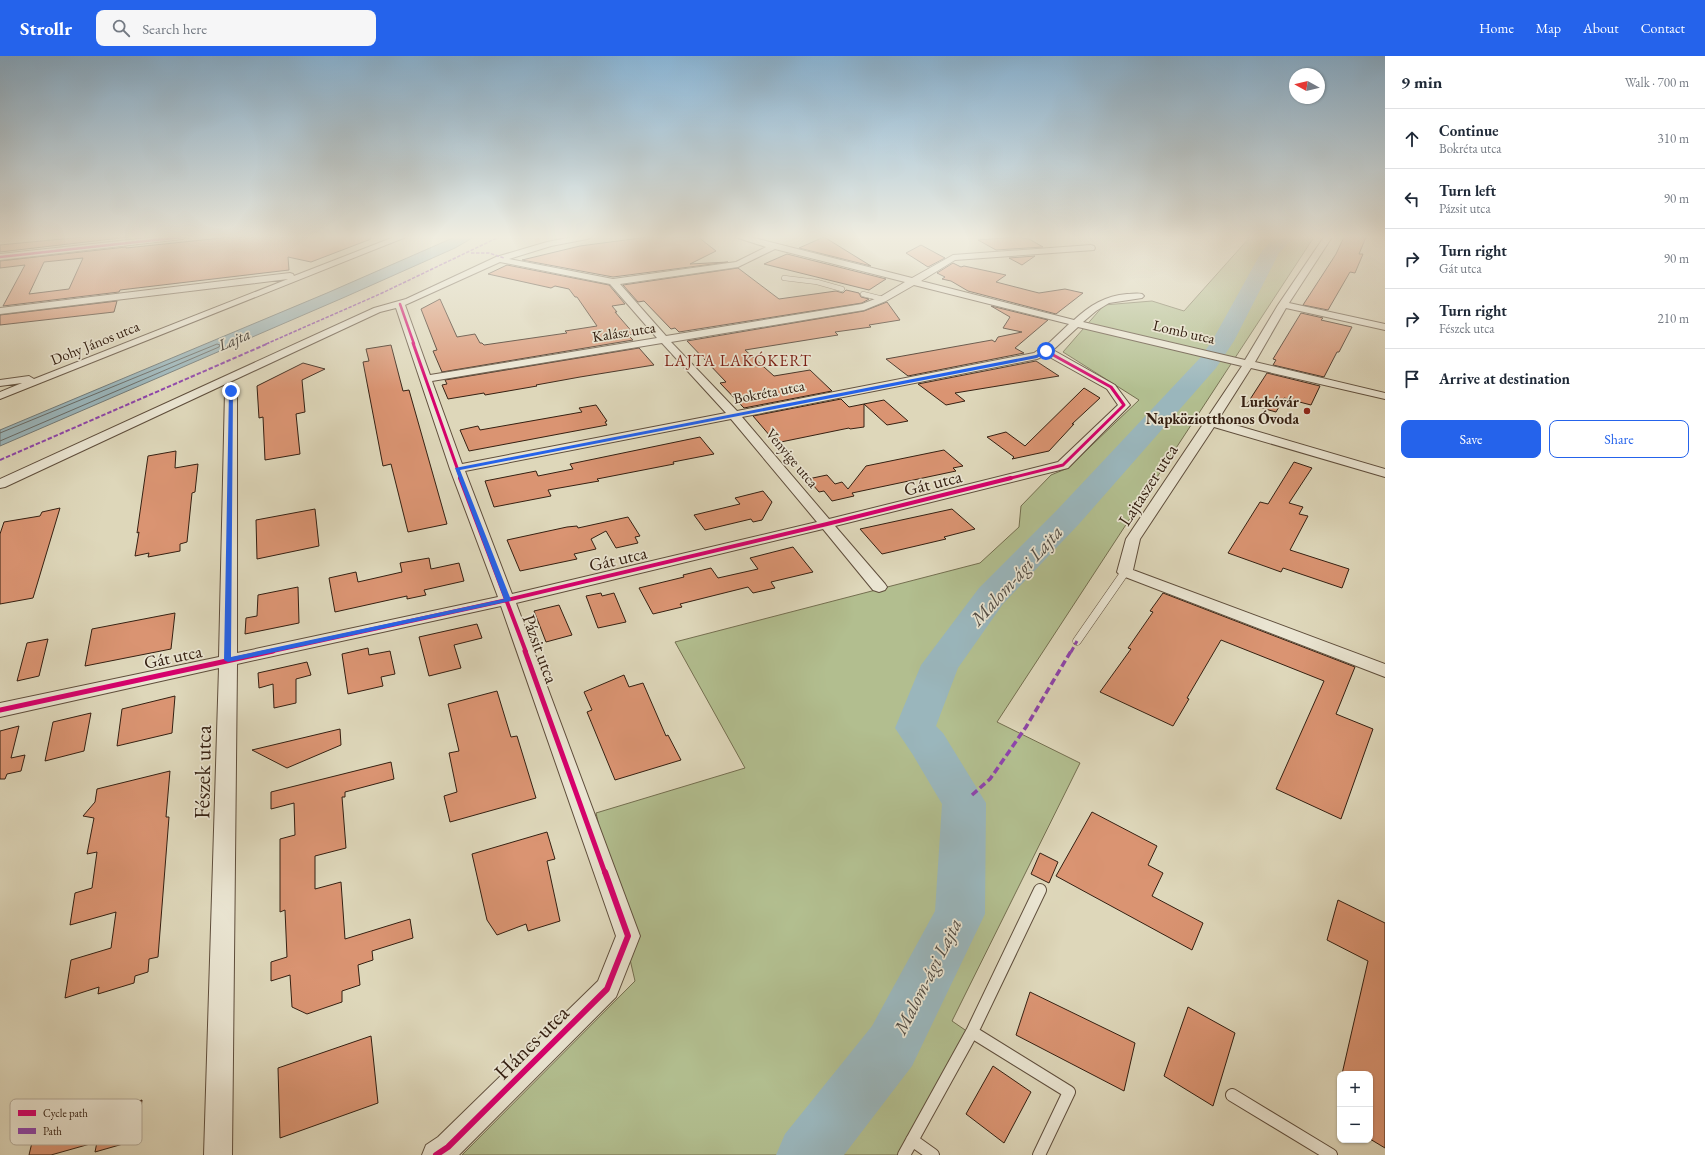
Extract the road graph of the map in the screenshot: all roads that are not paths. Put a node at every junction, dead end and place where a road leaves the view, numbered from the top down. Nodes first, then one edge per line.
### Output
1 (186, 288) edge
2 (274, 288) edge
3 (435, 288) edge
4 (619, 288) edge
5 (901, 288) edge
6 (942, 288) edge
7 (1295, 288) edge
8 (863, 294) dead end
9 (1139, 296) dead end
10 (883, 299) junction
11 (400, 304) junction
12 (1283, 306) junction
13 (0, 311) edge
14 (1075, 323) junction
15 (1385, 327) edge
16 (664, 340) junction
17 (1046, 351) junction
18 (1249, 363) junction
19 (56, 375) junction
20 (427, 379) junction
21 (0, 383) edge
22 (231, 391) dead end
23 (0, 396) edge
24 (1385, 396) edge
25 (734, 415) junction
26 (1211, 422) junction
27 (457, 469) junction
28 (1385, 473) edge
29 (0, 484) edge
30 (827, 524) junction
31 (1125, 572) junction
32 (879, 587) dead end
33 (507, 600) junction
34 (1077, 641) dead end
35 (228, 660) junction
36 (1385, 671) edge
37 (0, 710) edge
38 (1040, 890) dead end
39 (628, 936) joint
40 (972, 1032) junction
41 (1232, 1095) dead end
42 (912, 1140) junction
43 (218, 1155) edge
44 (436, 1155) edge
45 (904, 1155) edge
46 (933, 1155) edge
47 (1039, 1155) edge
48 (1331, 1155) edge

1 - 13 street
2 - 19 street, Dohy János utca
3 - 11 street
4 - 16 street, Venyige utca
5 - 10 street, Kalász utca
6 - 14 street, Lomb utca
7 - 12 street, Lajtaszer utca
8 - 10 lane
9 - 14 street, Bokréta utca
10 - 16 street, Kalász utca
11 - 20 street, Pázsit utca
11 - 29 street
12 - 15 street
12 - 18 street, Lajtaszer utca
14 - 17 street, Bokréta utca
14 - 18 street, Lomb utca
16 - 20 street, Kalász utca
16 - 25 street, Venyige utca
17 - 25 street, Bokréta utca
17 - 30 street, Gát utca
18 - 24 street, Lomb utca
18 - 26 street, Lajtaszer utca
19 - 21 street
19 - 23 street, Dohy János utca
20 - 27 street, Pázsit utca
22 - 35 street, Fészek utca
25 - 27 street, Bokréta utca
25 - 30 street, Venyige utca
26 - 28 street
26 - 31 street, Lajtaszer utca
27 - 33 street, Pázsit utca
30 - 32 street, Venyige utca
30 - 33 street, Gát utca
31 - 34 lane
31 - 36 street
33 - 35 street, Gát utca
33 - 39 street, Pázsit utca
35 - 37 street, Gát utca
35 - 43 street, Fészek utca
38 - 40 lane
39 - 44 street, Háncs utca
40 - 42 lane
40 - 47 lane
41 - 48 lane
42 - 45 lane
42 - 46 lane

